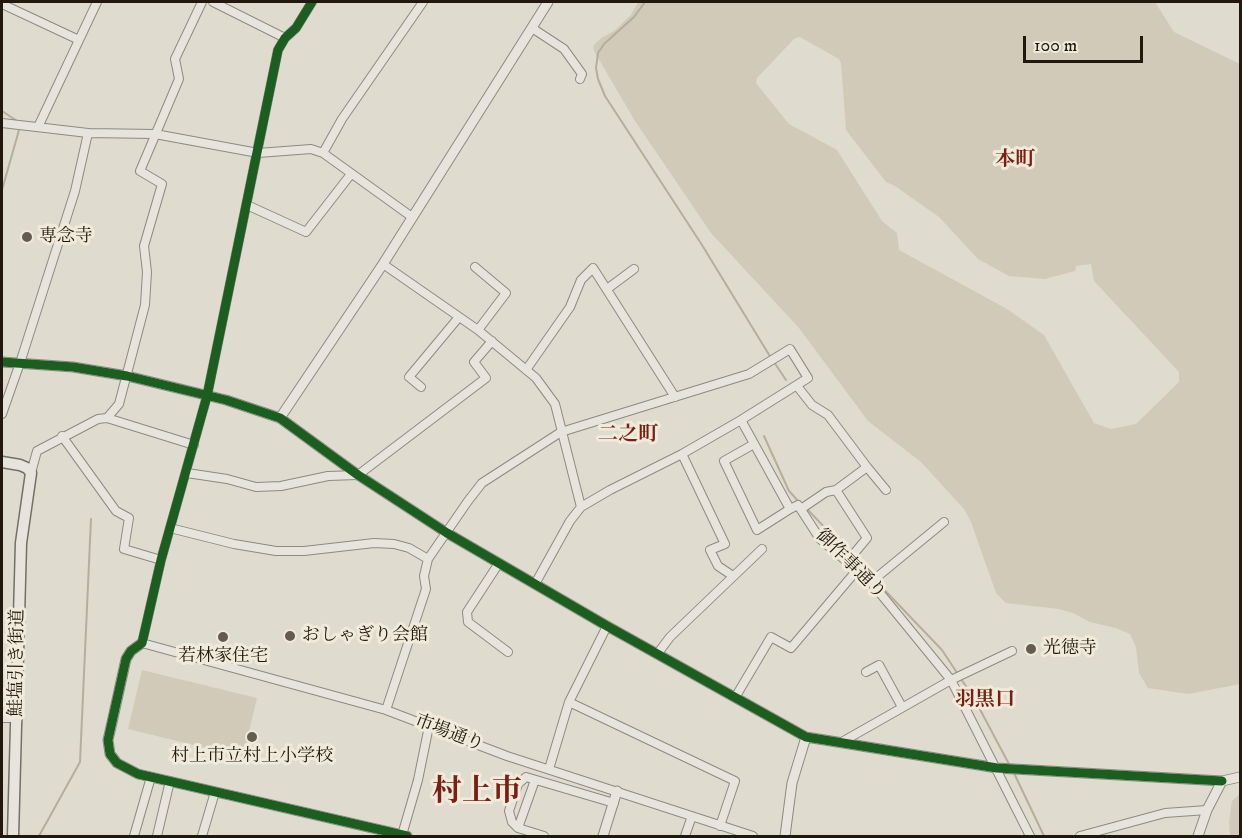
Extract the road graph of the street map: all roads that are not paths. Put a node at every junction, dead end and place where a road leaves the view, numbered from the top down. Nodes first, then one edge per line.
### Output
1 (97, 2) edge
2 (202, 2) edge
3 (213, 2) edge
4 (312, 2) edge
5 (423, 2) edge
6 (548, 2) edge
7 (2, 4) edge
8 (532, 28) junction
9 (285, 38) junction
10 (79, 40) junction
11 (580, 79) dead end
12 (2, 123) edge
13 (38, 127) junction
14 (88, 133) junction
15 (155, 134) junction
16 (258, 153) junction
17 (323, 153) junction
18 (351, 174) junction
19 (247, 205) junction
20 (412, 217) junction
21 (383, 264) junction
22 (476, 267) dead end
23 (634, 269) dead end
24 (607, 289) junction
25 (459, 317) junction
26 (478, 330) junction
27 (492, 341) junction
28 (2, 362) edge
29 (20, 363) junction
30 (526, 370) junction
31 (127, 376) junction
32 (797, 386) junction
33 (421, 387) dead end
34 (207, 396) junction
35 (675, 397) junction
36 (2, 414) edge
37 (107, 418) junction
38 (280, 418) junction
39 (741, 420) junction
40 (561, 432) junction
41 (62, 436) junction
42 (754, 444) junction
43 (194, 445) junction
44 (682, 454) junction
45 (2, 462) edge
46 (867, 467) junction
47 (30, 472) junction
48 (187, 473) junction
49 (358, 475) junction
50 (836, 490) junction
51 (886, 490) dead end
52 (581, 507) junction
53 (790, 509) junction
54 (801, 509) junction
55 (944, 522) dead end
56 (170, 528) junction
57 (447, 533) junction
58 (762, 549) dead end
59 (428, 559) junction
60 (161, 560) junction
61 (847, 562) junction
62 (499, 563) junction
63 (857, 570) junction
64 (733, 576) junction
65 (871, 582) junction
66 (535, 584) junction
67 (607, 626) junction
68 (142, 643) junction
69 (1012, 651) dead end
70 (508, 652) dead end
71 (658, 653) junction
72 (866, 672) dead end
73 (951, 680) junction
74 (736, 696) junction
75 (569, 702) junction
76 (902, 707) junction
77 (386, 710) junction
78 (2, 718) edge
79 (18, 718) junction
80 (429, 726) junction
81 (806, 737) junction
82 (840, 743) junction
83 (997, 768) junction
84 (549, 769) junction
85 (151, 777) junction
86 (1240, 777) edge
87 (535, 780) junction
88 (1222, 781) junction
89 (170, 782) junction
90 (617, 791) junction
91 (215, 792) junction
92 (614, 803) junction
93 (1207, 810) junction
94 (692, 816) junction
95 (720, 826) junction
96 (518, 828) junction
97 (379, 833) edge
98 (404, 836) edge
99 (13, 837) edge
100 (134, 837) edge
101 (157, 837) edge
102 (202, 837) edge
103 (544, 837) edge
104 (603, 837) edge
105 (685, 837) edge
106 (753, 837) edge
107 (785, 837) edge
108 (1030, 837) edge
109 (1080, 837) edge
110 (1198, 837) edge

1 - 10 street
2 - 15 street
3 - 9 street
4 - 9 street
5 - 17 street
6 - 8 street
7 - 10 street
8 - 11 street
8 - 20 street
9 - 16 street
10 - 13 street
12 - 13 street
13 - 14 street
14 - 15 street
14 - 29 street
15 - 16 street
15 - 31 street
16 - 17 street
16 - 19 street
17 - 18 street
18 - 19 street
18 - 20 street
19 - 34 street
20 - 21 street
21 - 25 street
21 - 38 street
22 - 26 street
23 - 24 street
24 - 30 street
24 - 35 street
25 - 26 street
25 - 33 street
26 - 27 street
27 - 30 street
27 - 49 street
28 - 29 street
29 - 31 street
29 - 36 street
30 - 40 street
31 - 34 street
31 - 37 street
32 - 35 street
32 - 39 street
32 - 46 street
34 - 38 street
34 - 43 street
35 - 40 street
37 - 41 street
37 - 43 street
38 - 49 street
39 - 42 street
39 - 44 street
40 - 52 street
40 - 57 street
41 - 47 street
41 - 60 street
42 - 53 street
42 - 53 street
43 - 48 street
44 - 52 street
44 - 64 street
45 - 47 main road
46 - 50 street
46 - 51 street
47 - 79 main road, 鮭塩引き街道
48 - 49 street
48 - 56 street
49 - 57 street
50 - 54 street
50 - 61 street
52 - 66 street
53 - 54 street
54 - 61 street, 御作事通り
55 - 65 street
56 - 59 street
56 - 60 street
57 - 59 street
57 - 62 street
58 - 64 street
59 - 77 street
60 - 68 street
61 - 63 street, 御作事通り
62 - 66 street
62 - 70 street
63 - 65 street, 御作事通り
63 - 74 street
64 - 71 street
65 - 73 street, 御作事通り
66 - 67 street
67 - 71 street
67 - 75 street
68 - 77 street, 市場通り
68 - 85 street
69 - 73 street
71 - 74 street
72 - 76 street
73 - 76 street
73 - 83 street, 御作事通り
74 - 81 street
75 - 84 street
75 - 95 street
76 - 82 street
77 - 80 street, 市場通り
78 - 79 street
79 - 99 main road, 鮭塩引き街道
80 - 84 street, 市場通り
80 - 98 street
81 - 82 street
81 - 107 street
82 - 83 street
83 - 88 street
83 - 108 street, 御作事通り
84 - 90 street, 市場通り
85 - 89 street
85 - 100 street
86 - 88 street
87 - 92 street
87 - 96 street
87 - 96 street
88 - 93 street
89 - 91 street
89 - 101 street
90 - 92 street
90 - 94 street, 市場通り
91 - 97 street
91 - 102 street
92 - 104 street
93 - 109 street
93 - 110 street
94 - 95 street, 市場通り
94 - 105 street
95 - 106 street, 市場通り
96 - 103 street
97 - 98 street

